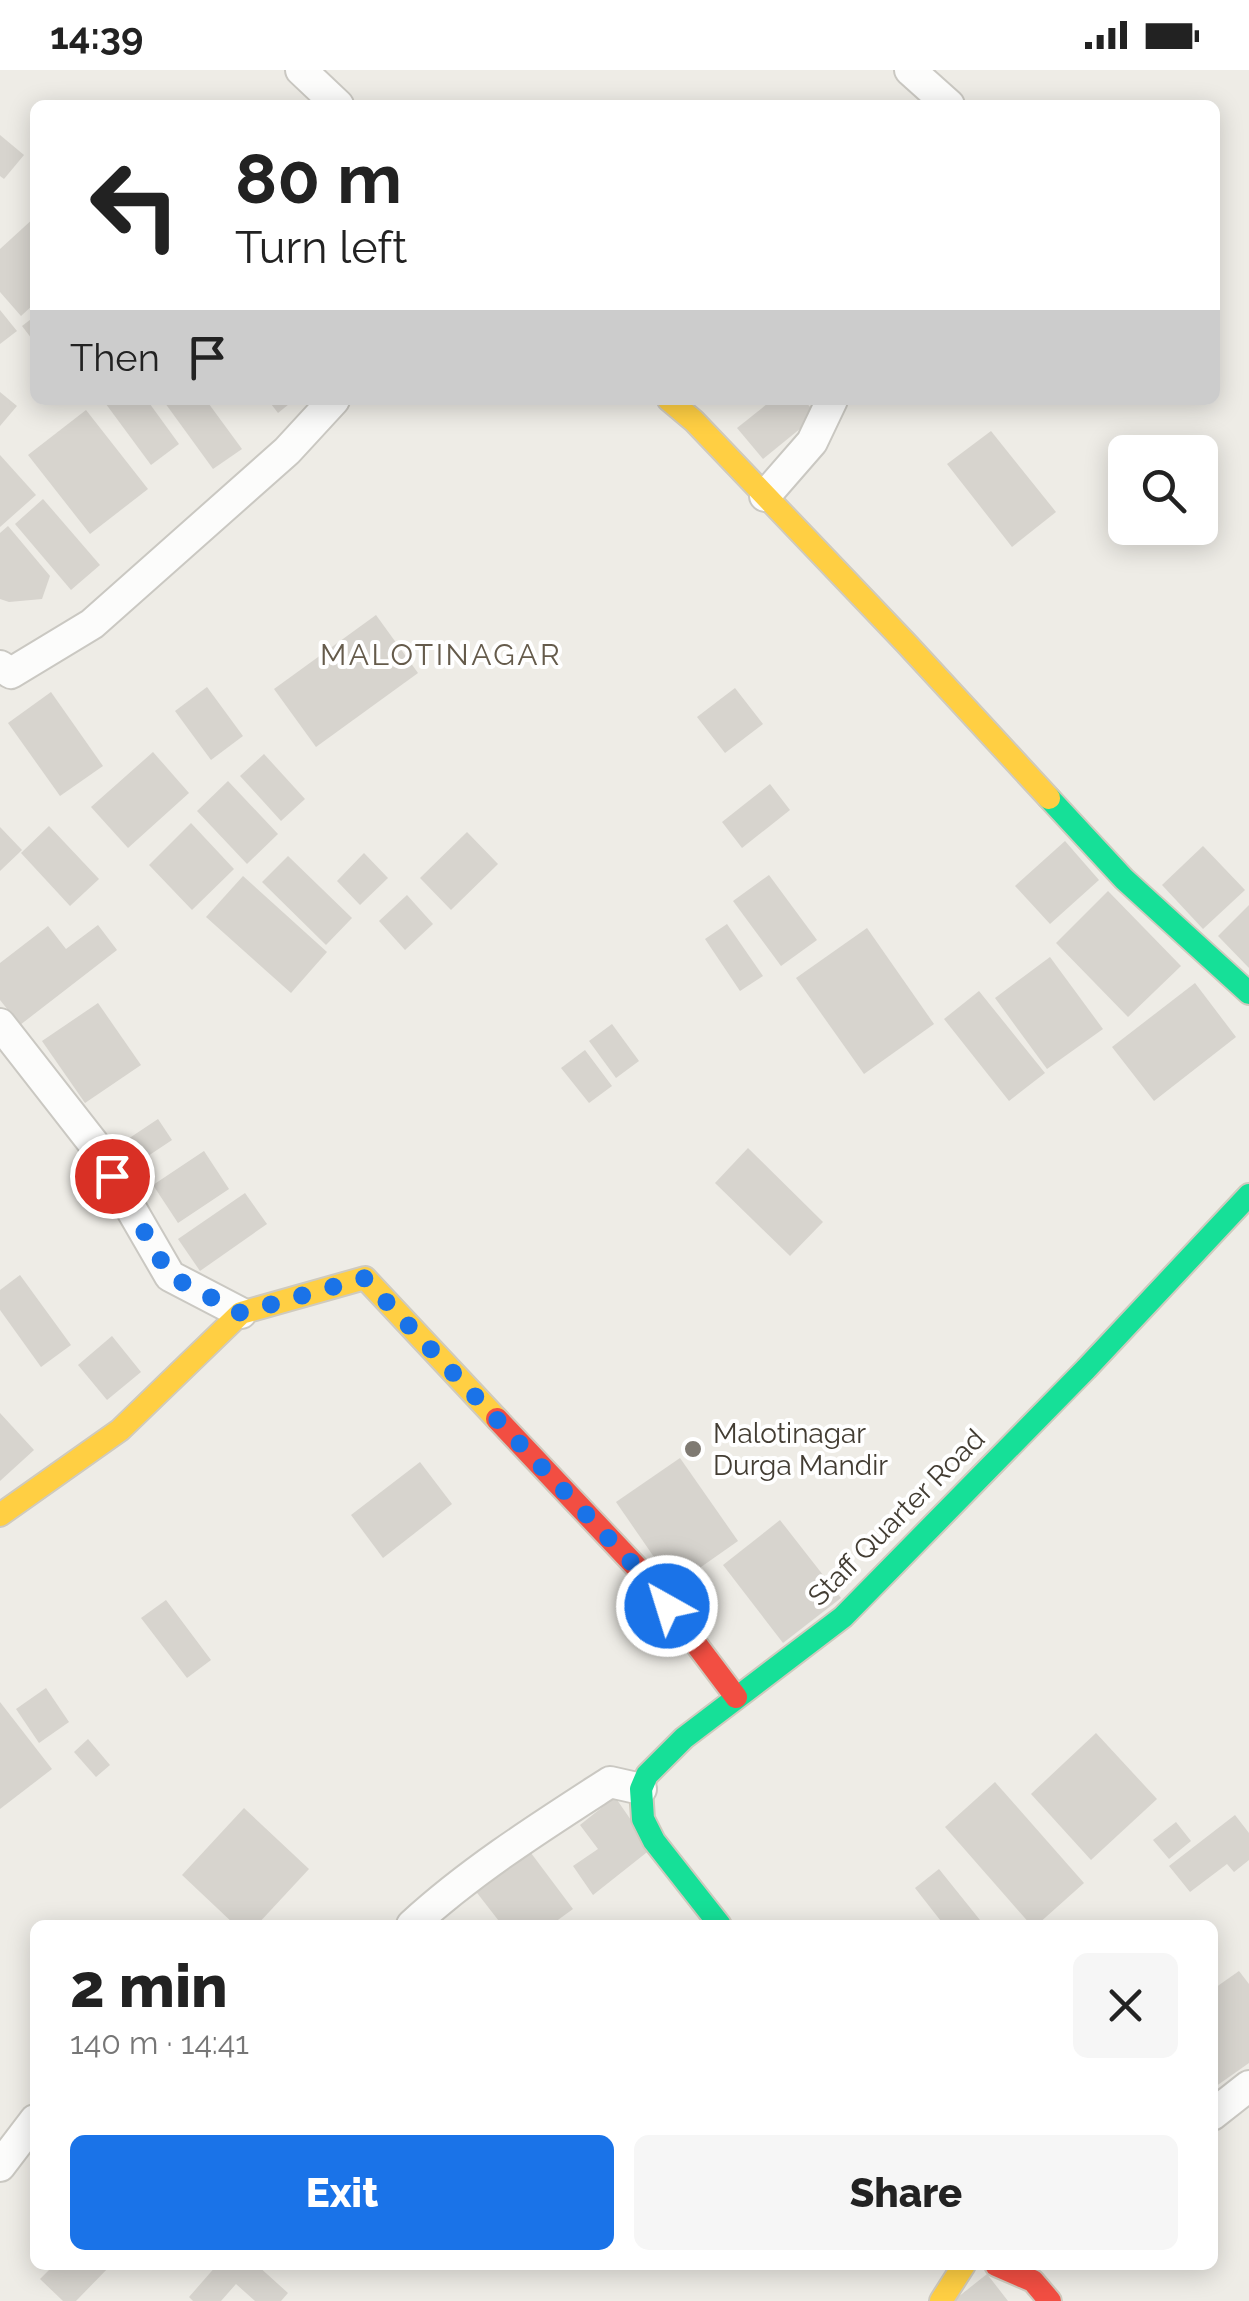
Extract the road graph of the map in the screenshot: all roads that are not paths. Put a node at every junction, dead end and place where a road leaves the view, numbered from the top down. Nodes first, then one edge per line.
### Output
1 (301, 70) edge
2 (910, 70) edge
3 (333, 100) edge
4 (943, 100) edge
5 (329, 405) edge
6 (676, 405) edge
7 (830, 405) edge
8 (766, 496) junction
9 (0, 666) edge
10 (1249, 993) edge
11 (0, 1024) edge
12 (1249, 1195) edge
13 (241, 1313) junction
14 (0, 1515) edge
15 (736, 1697) junction
16 (641, 1789) junction
17 (418, 1920) edge
18 (716, 1920) edge
19 (1249, 2086) edge
20 (1218, 2111) edge
21 (30, 2127) edge
22 (0, 2166) edge
23 (961, 2270) edge
24 (1010, 2270) edge
25 (1044, 2282) edge
26 (941, 2301) edge

1 - 3 street
2 - 4 street
5 - 9 street
6 - 8 street
7 - 8 street
8 - 10 street
11 - 13 street
12 - 15 street, Staff Quarter Road
13 - 14 street
13 - 15 street
15 - 16 street, Staff Quarter Road
16 - 17 street
16 - 18 street
19 - 20 street
21 - 22 street
23 - 26 street
24 - 25 street

